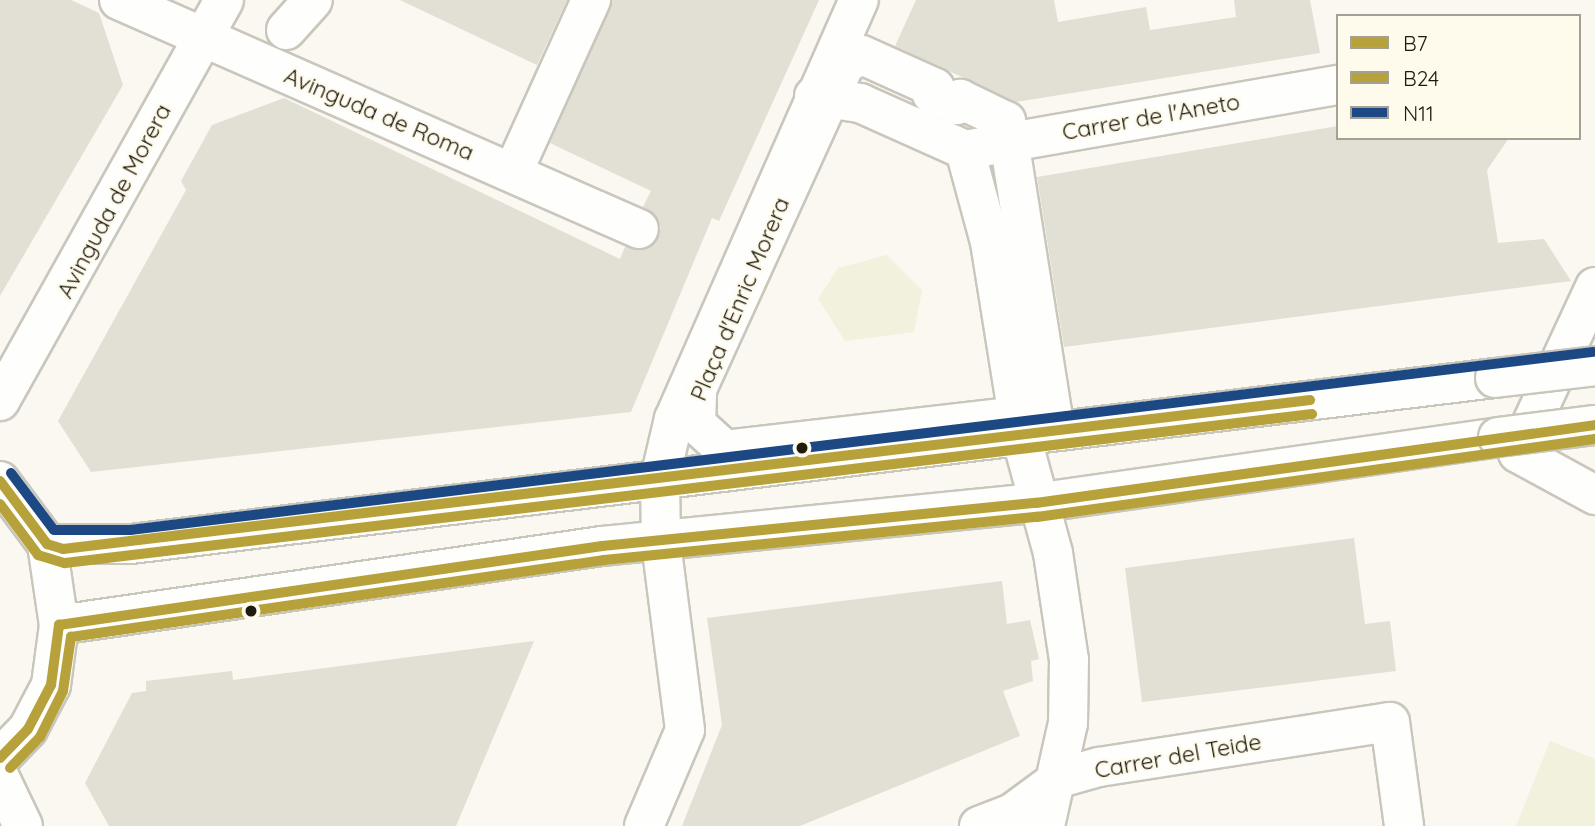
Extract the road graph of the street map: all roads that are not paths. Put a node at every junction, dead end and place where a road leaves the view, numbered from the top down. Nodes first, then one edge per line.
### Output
1 (119, 0) edge
2 (224, 0) edge
3 (313, 0) edge
4 (591, 0) edge
5 (859, 0) edge
6 (286, 30) dead end
7 (203, 37) junction
8 (1336, 85) edge
9 (822, 97) junction
10 (1008, 142) junction
11 (965, 150) junction
12 (513, 172) junction
13 (639, 229) dead end
14 (1595, 287) edge
15 (1595, 366) edge
16 (0, 401) edge
17 (1595, 425) edge
18 (1020, 427) junction
19 (660, 478) junction
20 (0, 481) edge
21 (1595, 495) edge
22 (1036, 503) junction
23 (660, 542) junction
24 (47, 544) junction
25 (59, 625) junction
26 (0, 758) edge
27 (0, 778) edge
28 (1060, 778) junction
29 (23, 826) edge
30 (644, 826) edge
31 (979, 826) edge
32 (1045, 826) edge
33 (1404, 826) edge

1 - 7 street, Avinguda de Roma
2 - 7 street, Avinguda de Morera
3 - 6 street
4 - 12 street
5 - 9 street
7 - 12 street, Avinguda de Roma
7 - 16 street, Avinguda de Morera
8 - 10 street, Carrer de l'Aneto
9 - 10 street, Plaça d'Enric Morera
9 - 11 street
9 - 18 street, Plaça d'Enric Morera
9 - 19 street
10 - 11 street, Carrer de l'Aneto
10 - 18 street, Plaça d'Enric Morera
11 - 18 street
12 - 13 street, Avinguda de Roma
14 - 21 street
15 - 18 street, bridge
17 - 22 street, bridge
18 - 19 street
18 - 22 street
19 - 23 street
19 - 24 street
20 - 24 street
22 - 23 street
22 - 28 street
23 - 25 street
23 - 30 street
24 - 25 street
25 - 26 street
27 - 29 street
28 - 31 street, Carrer del Teide
28 - 32 street
28 - 33 street, Carrer del Teide

